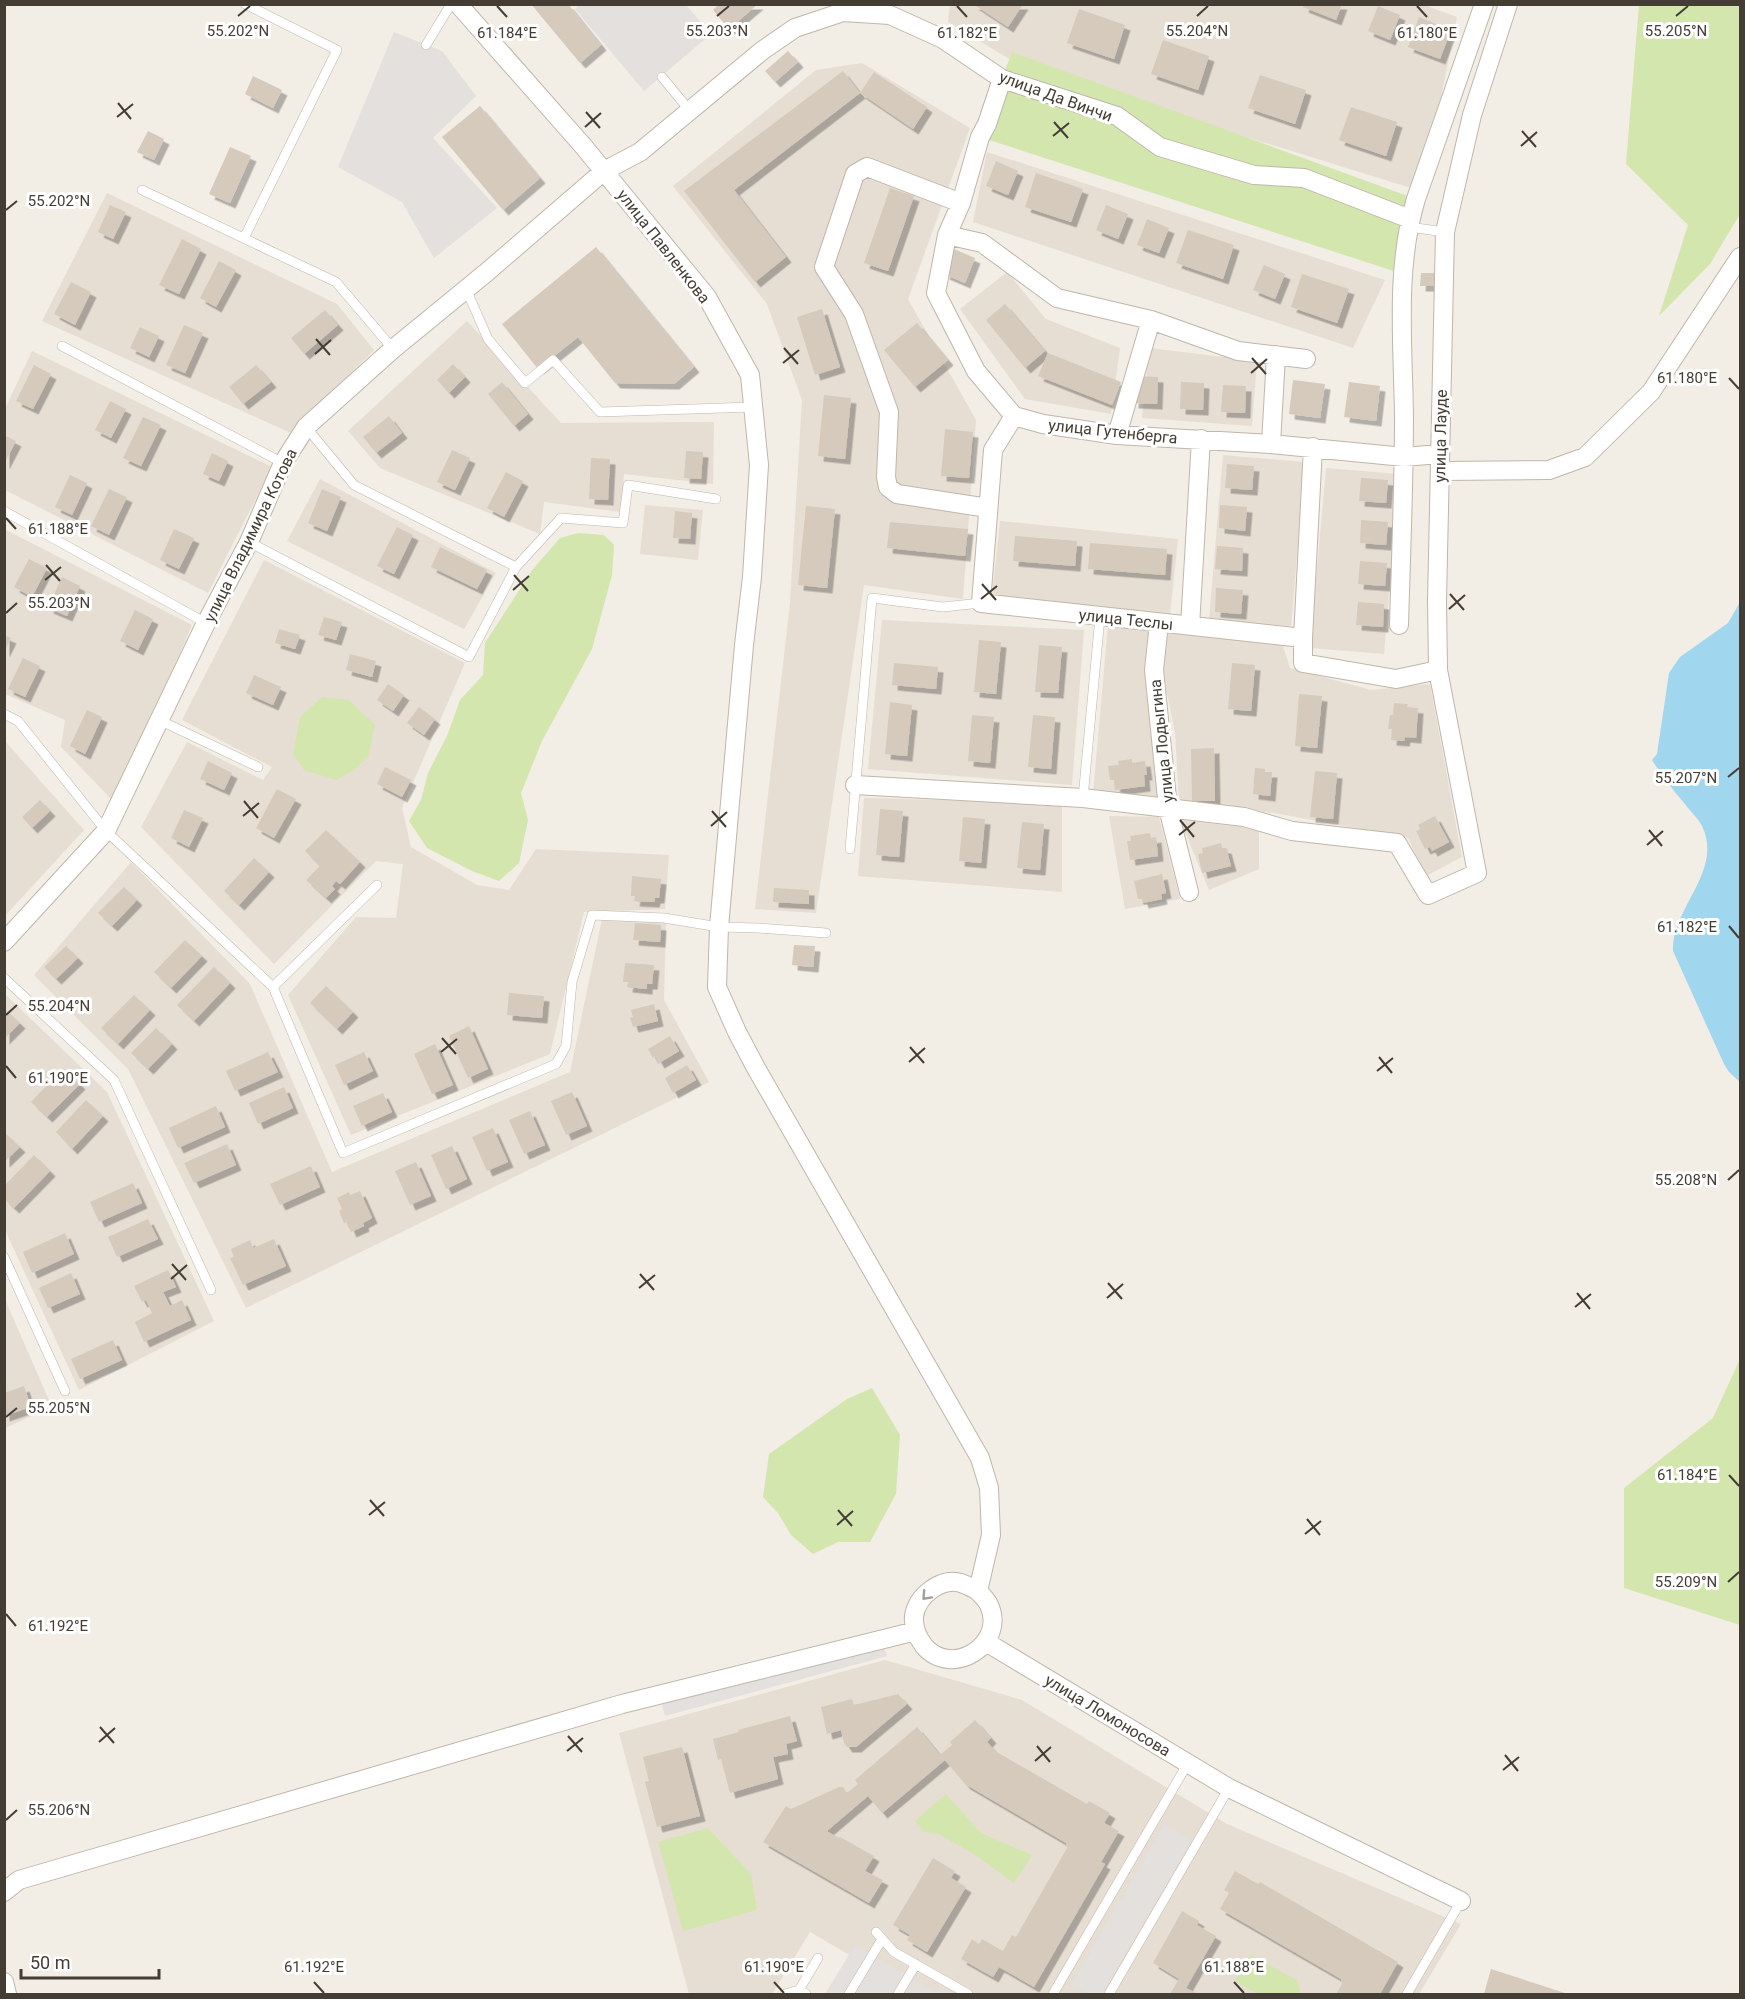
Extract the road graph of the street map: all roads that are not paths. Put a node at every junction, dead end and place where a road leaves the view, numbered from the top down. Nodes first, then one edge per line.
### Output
1 (245, 4) edge
2 (451, 4) edge
3 (458, 4) edge
4 (1484, 4) edge
5 (1508, 4) edge
6 (845, 8) edge
7 (426, 45) dead end
8 (662, 77) dead end
9 (1002, 79) junction
10 (690, 111) junction
11 (604, 171) junction
12 (142, 190) dead end
13 (961, 203) junction
14 (1410, 223) junction
15 (1445, 232) junction
16 (947, 236) junction
17 (244, 238) junction
18 (1740, 257) edge
19 (466, 289) junction
20 (1151, 320) junction
21 (63, 346) dead end
22 (393, 349) junction
23 (1276, 356) junction
24 (1306, 359) dead end
25 (753, 407) junction
26 (1014, 416) junction
27 (306, 427) junction
28 (1118, 435) junction
29 (1201, 440) junction
30 (1271, 444) junction
31 (1313, 447) junction
32 (1404, 457) junction
33 (282, 463) junction
34 (1439, 463) junction
35 (716, 499) dead end
36 (988, 508) junction
37 (4, 511) edge
38 (249, 542) junction
39 (516, 567) junction
40 (981, 603) junction
41 (1100, 617) junction
42 (206, 623) junction
43 (1159, 623) junction
44 (1399, 625) dead end
45 (1190, 626) junction
46 (1303, 638) junction
47 (1438, 670) junction
48 (4, 714) edge
49 (159, 720) junction
50 (258, 767) dead end
51 (855, 785) junction
52 (1083, 798) junction
53 (1168, 808) junction
54 (106, 831) junction
55 (850, 849) dead end
56 (377, 885) dead end
57 (1189, 892) dead end
58 (719, 927) junction
59 (826, 933) dead end
60 (4, 942) edge
61 (4, 978) edge
62 (273, 987) junction
63 (4, 1257) edge
64 (211, 1290) dead end
65 (65, 1391) dead end
66 (978, 1591) junction
67 (916, 1631) junction
68 (986, 1642) junction
69 (1188, 1763) junction
70 (1229, 1788) junction
71 (4, 1892) edge
72 (1461, 1901) joint
73 (818, 1958) dead end
74 (916, 1964) junction
75 (4, 1982) edge
76 (950, 1990) edge
77 (803, 1992) edge
78 (7, 1995) edge
79 (785, 1995) edge
80 (849, 1995) edge
81 (898, 1995) edge
82 (968, 1995) edge
83 (1053, 1995) edge
84 (1109, 1995) edge
85 (1407, 1995) edge

1 - 17 lane
2 - 7 lane
3 - 11 street, улица Павленкова
4 - 14 street
5 - 15 street, улица Лауде
6 - 9 street, улица Да Винчи
6 - 10 street, улица Да Винчи
8 - 10 lane
9 - 13 street
9 - 14 street, улица Да Винчи
10 - 11 street, улица Да Винчи
11 - 19 street, улица Владимира Котова
11 - 25 street, улица Павленкова
12 - 17 lane
13 - 16 street
13 - 36 street
14 - 15 lane, улица Да Винчи
14 - 32 street
15 - 34 street, улица Лауде
16 - 20 street
16 - 26 street
17 - 22 lane
18 - 34 street, улица Гутенберга
19 - 22 street, улица Владимира Котова
19 - 25 lane
20 - 23 street
20 - 28 street
21 - 33 lane
22 - 27 street, улица Владимира Котова
23 - 24 street
23 - 30 street
25 - 58 street, улица Павленкова
26 - 28 street, улица Гутенберга
26 - 36 street
27 - 33 street, улица Владимира Котова
27 - 39 lane
28 - 29 street, улица Гутенберга
29 - 30 street, улица Гутенберга
29 - 45 street
30 - 31 street, улица Гутенберга
31 - 32 street, улица Гутенберга
31 - 46 street
32 - 34 street, улица Гутенберга
32 - 44 street
33 - 38 street, улица Владимира Котова
34 - 47 street, улица Лауде
35 - 39 lane
36 - 40 street
37 - 42 lane
38 - 39 lane
38 - 42 street, улица Владимира Котова
40 - 41 street, улица Теслы
40 - 51 lane
41 - 43 street, улица Теслы
41 - 52 lane
42 - 49 street, улица Владимира Котова
43 - 45 street, улица Теслы
43 - 53 street, улица Лодыгина
45 - 46 street, улица Теслы
46 - 47 street
47 - 53 street, улица Лауде
48 - 54 lane
49 - 50 lane
49 - 54 street, улица Владимира Котова
51 - 52 street
51 - 55 lane
52 - 53 street
53 - 57 street, улица Лодыгина
54 - 60 street, улица Владимира Котова
54 - 62 lane
56 - 62 lane
58 - 59 lane
58 - 62 lane
58 - 66 street, улица Павленкова
61 - 64 lane
63 - 65 lane
66 -> 67 street
66 - 68 street
67 - 68 street
67 - 71 street
68 - 69 street, улица Ломоносова
69 - 70 street, улица Ломоносова
69 - 83 lane
70 - 72 street, улица Ломоносова
70 - 84 lane
72 - 85 lane
73 - 77 lane
74 - 76 lane
74 - 80 lane
74 - 81 lane
75 - 78 street
76 - 82 lane
77 - 79 lane

